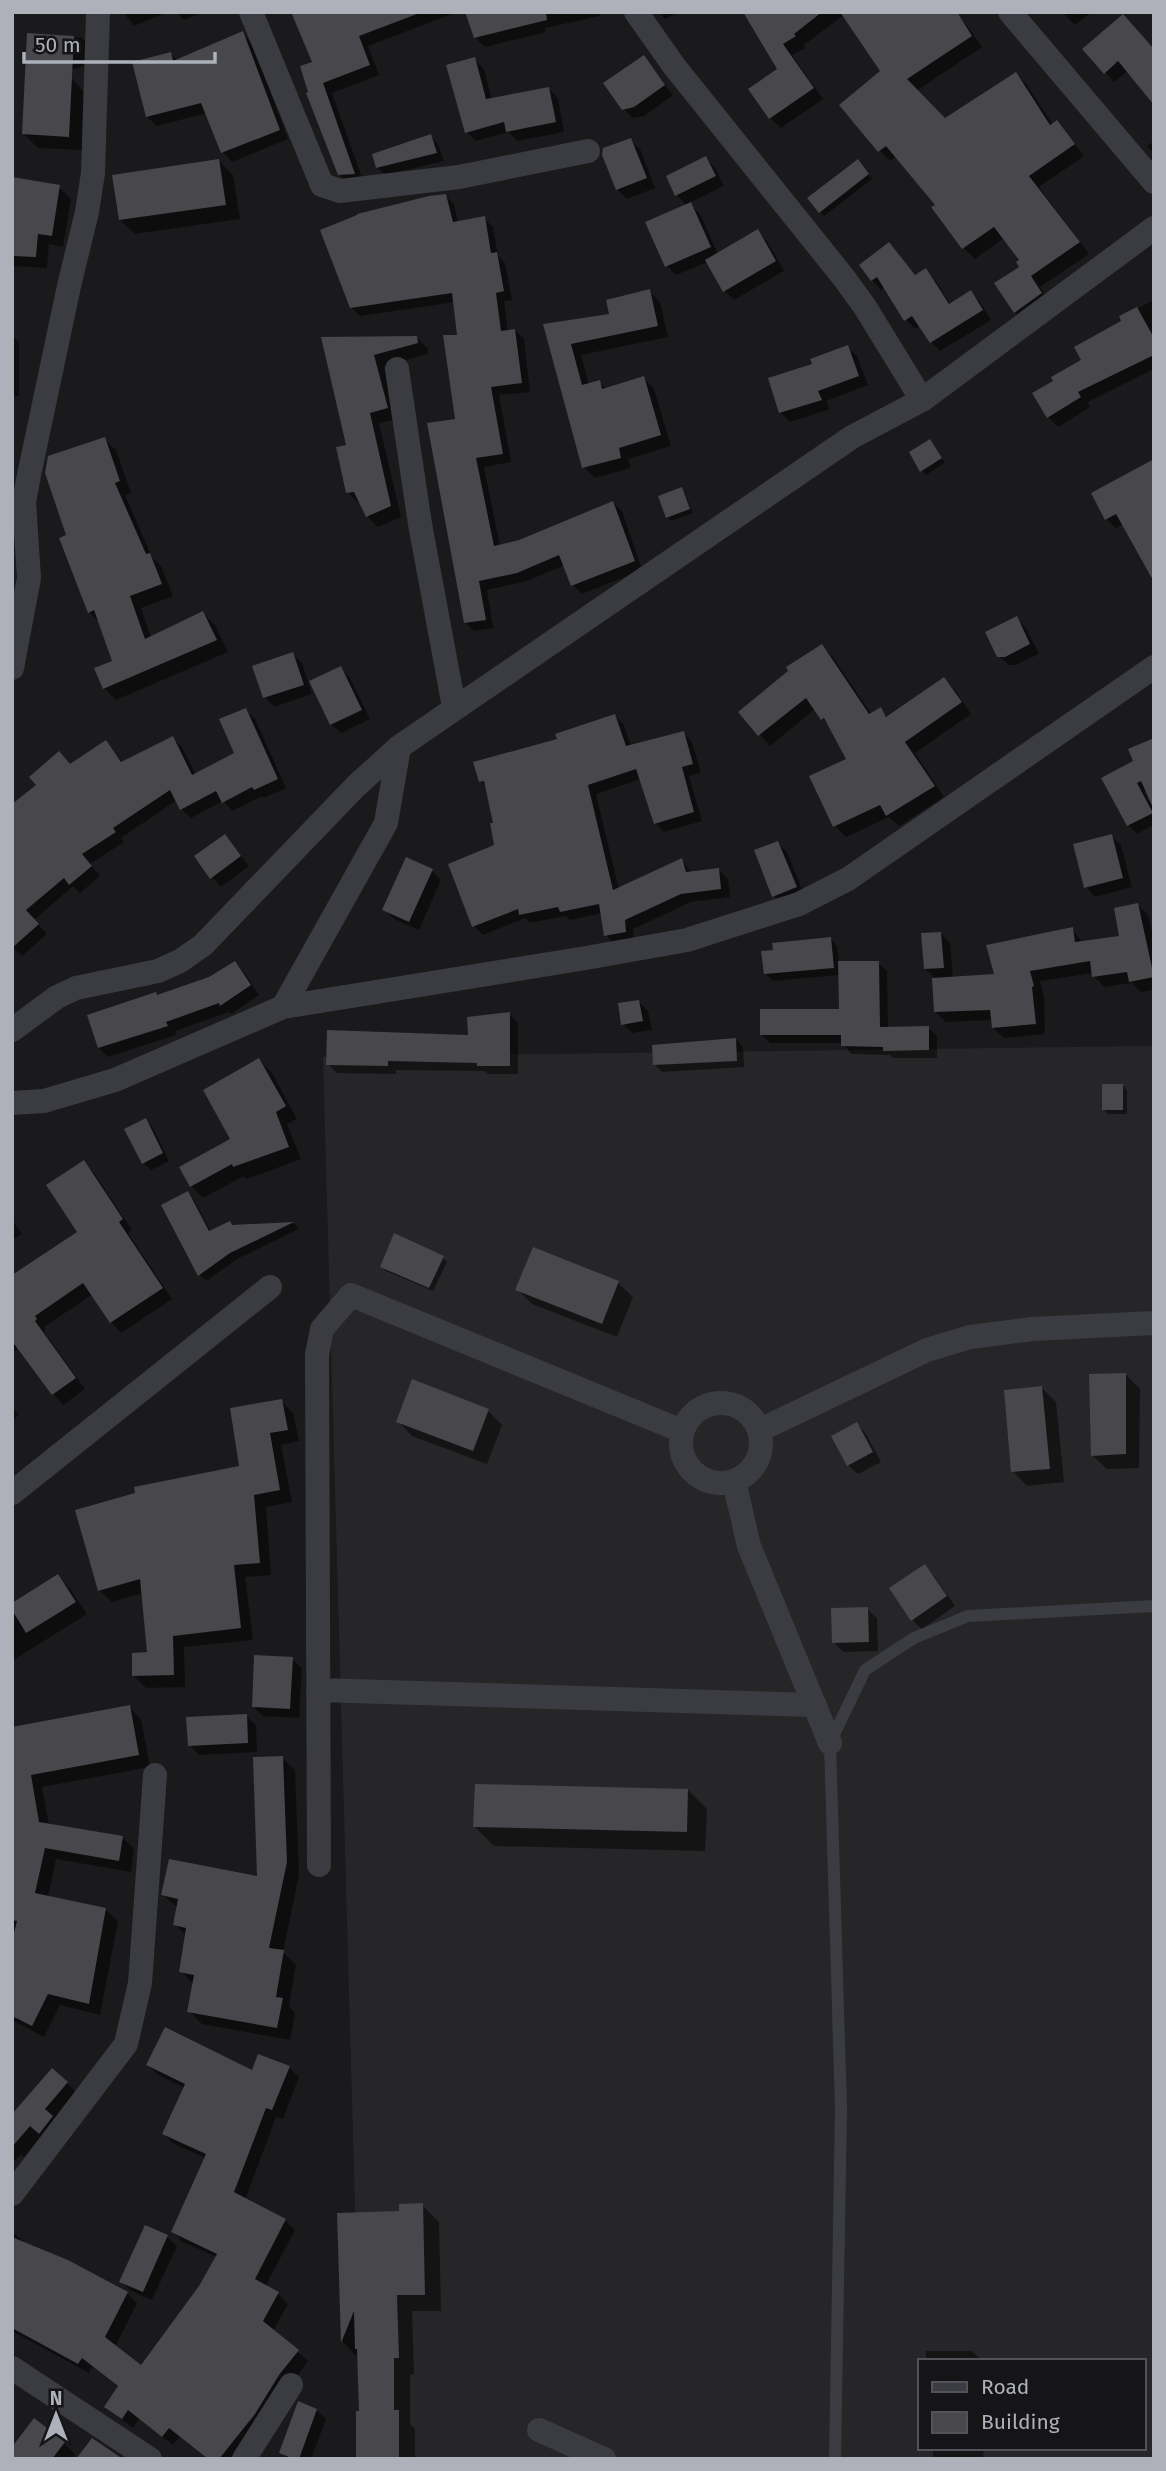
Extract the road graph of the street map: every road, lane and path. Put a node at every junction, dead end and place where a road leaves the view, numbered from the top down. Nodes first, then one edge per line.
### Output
1 (98, 12) edge
2 (251, 12) edge
3 (636, 12) edge
4 (1010, 12) edge
5 (588, 151) dead end
6 (1154, 182) edge
7 (1154, 228) edge
8 (397, 369) dead end
9 (922, 400) junction
10 (1154, 667) edge
11 (12, 668) edge
12 (454, 707) junction
13 (398, 747) junction
14 (283, 1007) junction
15 (12, 1030) edge
16 (12, 1103) edge
17 (270, 1287) dead end
18 (1154, 1323) edge
19 (760, 1430) junction
20 (682, 1431) junction
21 (734, 1481) junction
22 (12, 1493) edge
23 (1154, 1606) edge
24 (318, 1690) junction
25 (815, 1705) junction
26 (830, 1743) junction
27 (155, 1775) dead end
28 (319, 1865) dead end
29 (12, 2194) edge
30 (12, 2368) edge
31 (291, 2385) dead end
32 (539, 2430) dead end
33 (150, 2459) edge
34 (244, 2459) edge
35 (604, 2459) edge
36 (835, 2459) edge

1 - 11 street
2 - 5 street
3 - 9 street
4 - 6 street
7 - 9 street
8 - 12 street
9 - 12 street
10 - 14 street
12 - 13 street
13 - 14 street
13 - 15 street
14 - 16 street
17 - 22 street
18 - 19 street
19 - 20 street
19 - 21 street
20 - 21 street
20 - 24 street
21 - 25 street
23 - 26 lane
24 - 25 street
24 - 28 street
25 - 26 street
26 - 36 lane
27 - 29 street
30 - 33 street
31 - 34 street
32 - 35 street

